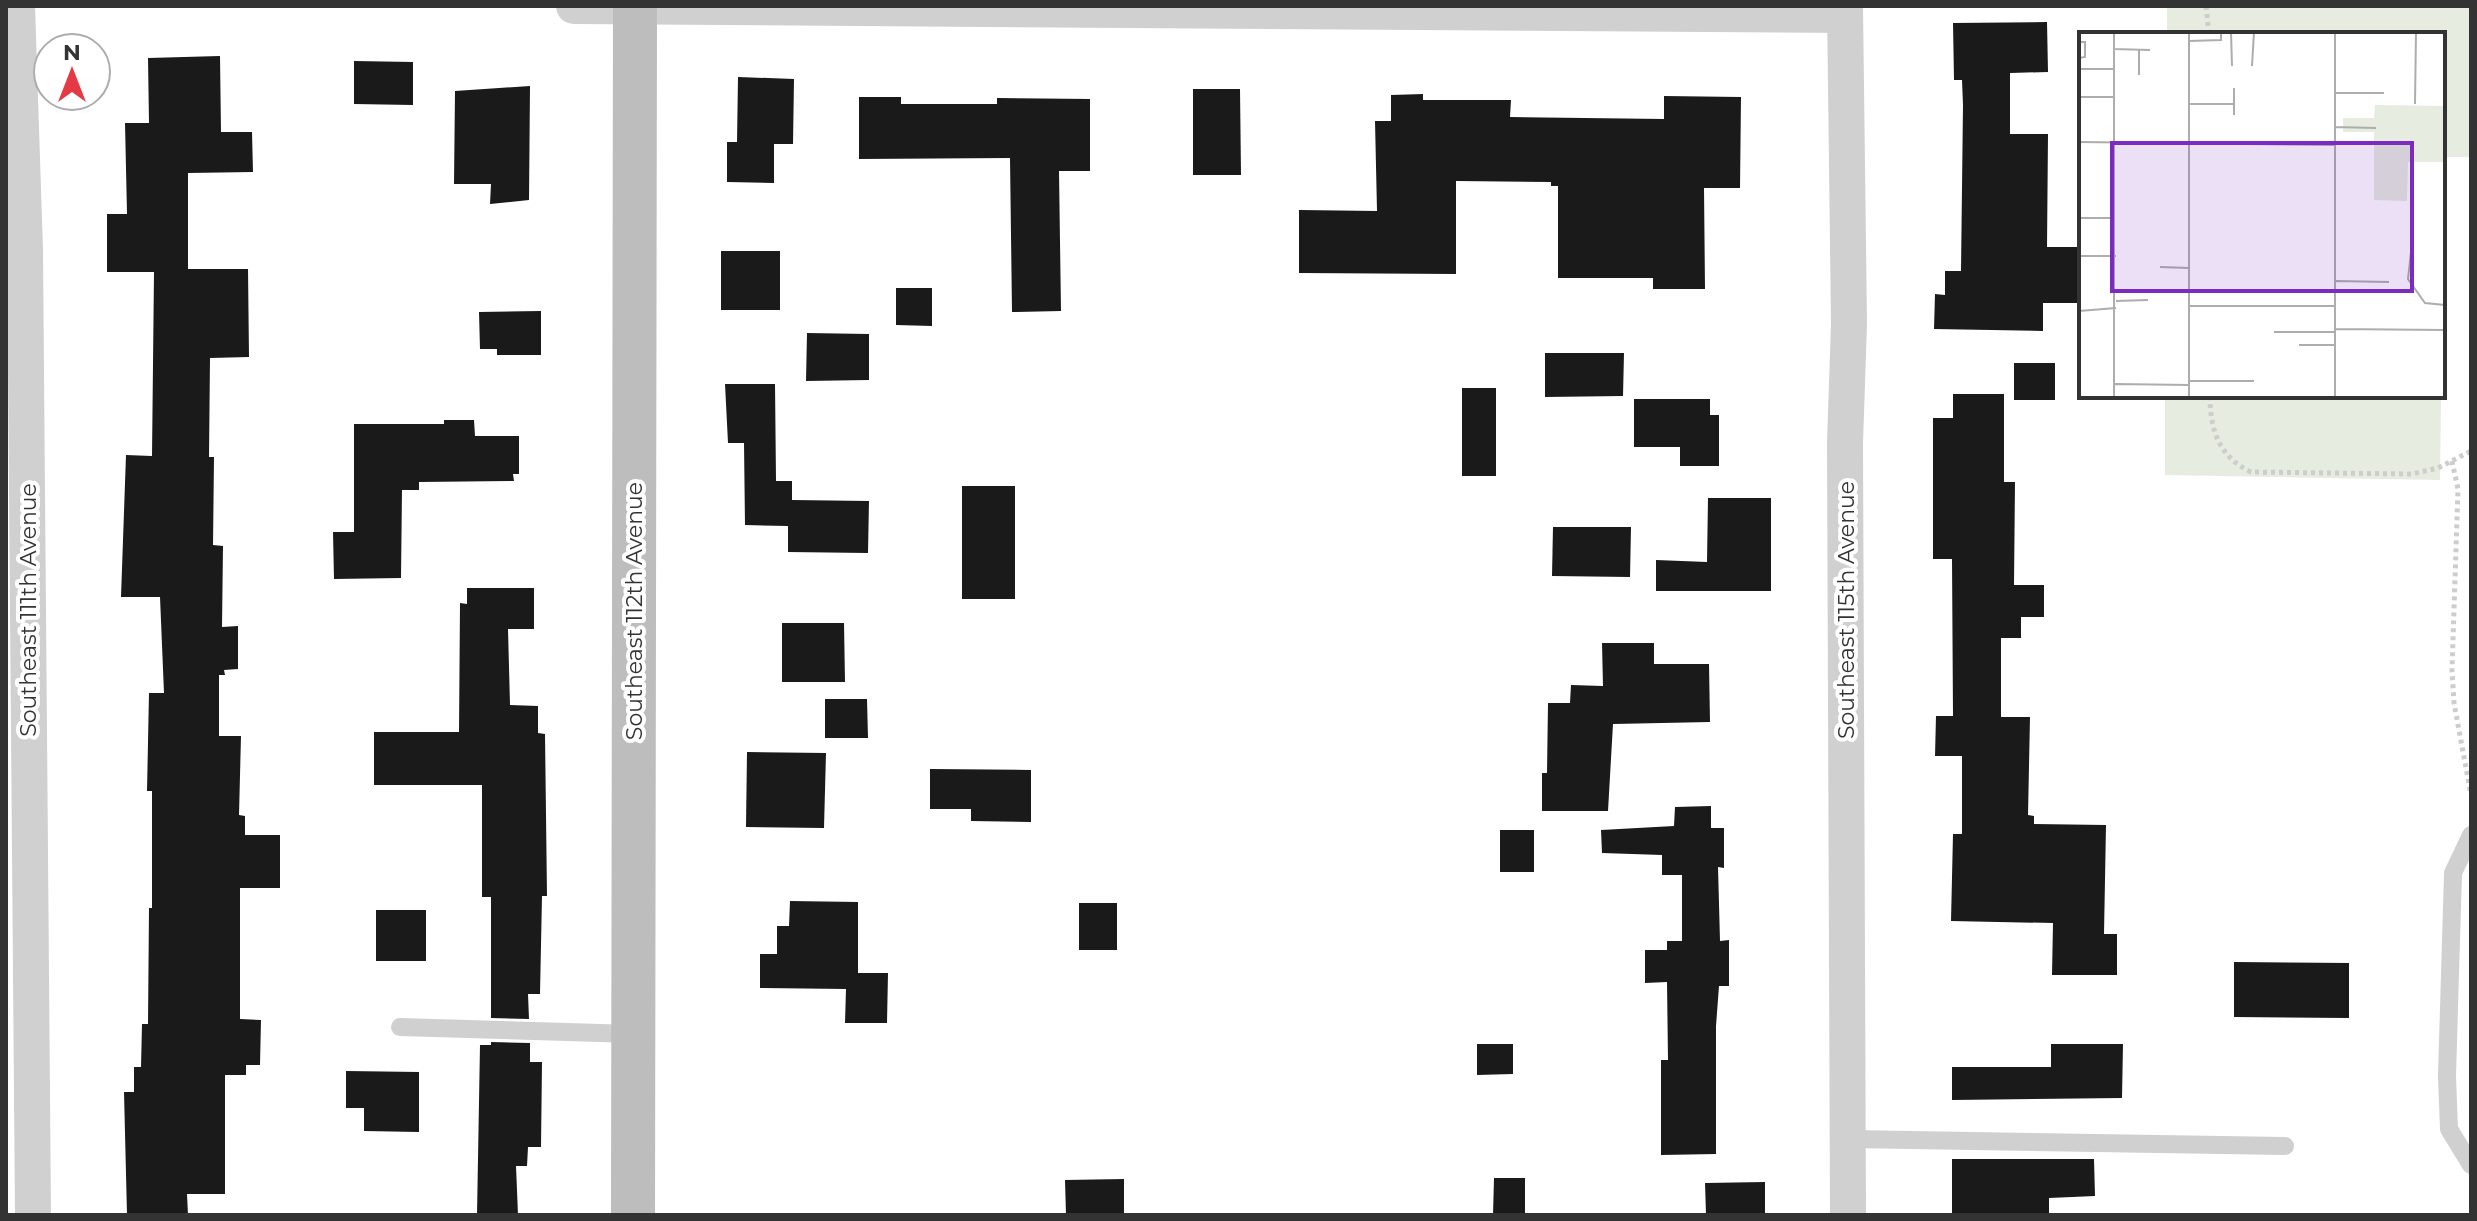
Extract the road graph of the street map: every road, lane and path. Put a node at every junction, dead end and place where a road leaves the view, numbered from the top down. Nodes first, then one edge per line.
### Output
1 (17, 6) edge
2 (574, 6) edge
3 (635, 6) edge
4 (2206, 6) edge
5 (1845, 11) edge
6 (2209, 32) edge
7 (2210, 398) edge
8 (2471, 451) edge
9 (2452, 461) junction
10 (17, 623) edge
11 (2471, 795) edge
12 (2471, 835) edge
13 (18, 938) edge
14 (400, 1027) dead end
15 (634, 1034) junction
16 (1849, 1139) junction
17 (2285, 1146) dead end
18 (2471, 1165) edge
19 (33, 1215) edge
20 (633, 1215) edge
21 (1848, 1215) edge

1 - 10 street, Southeast 111th Avenue
2 - 3 street
3 - 5 street
3 - 15 main road, Southeast 112th Avenue
4 - 6 path
5 - 16 street, Southeast 115th Avenue
7 - 9 path
8 - 9 path
9 - 11 path
10 - 13 street, Southeast 111th Avenue
12 - 18 lane
13 - 19 street, Southeast 111th Avenue
14 - 15 lane
15 - 20 main road, Southeast 112th Avenue
16 - 17 lane
16 - 21 street, Southeast 115th Avenue

